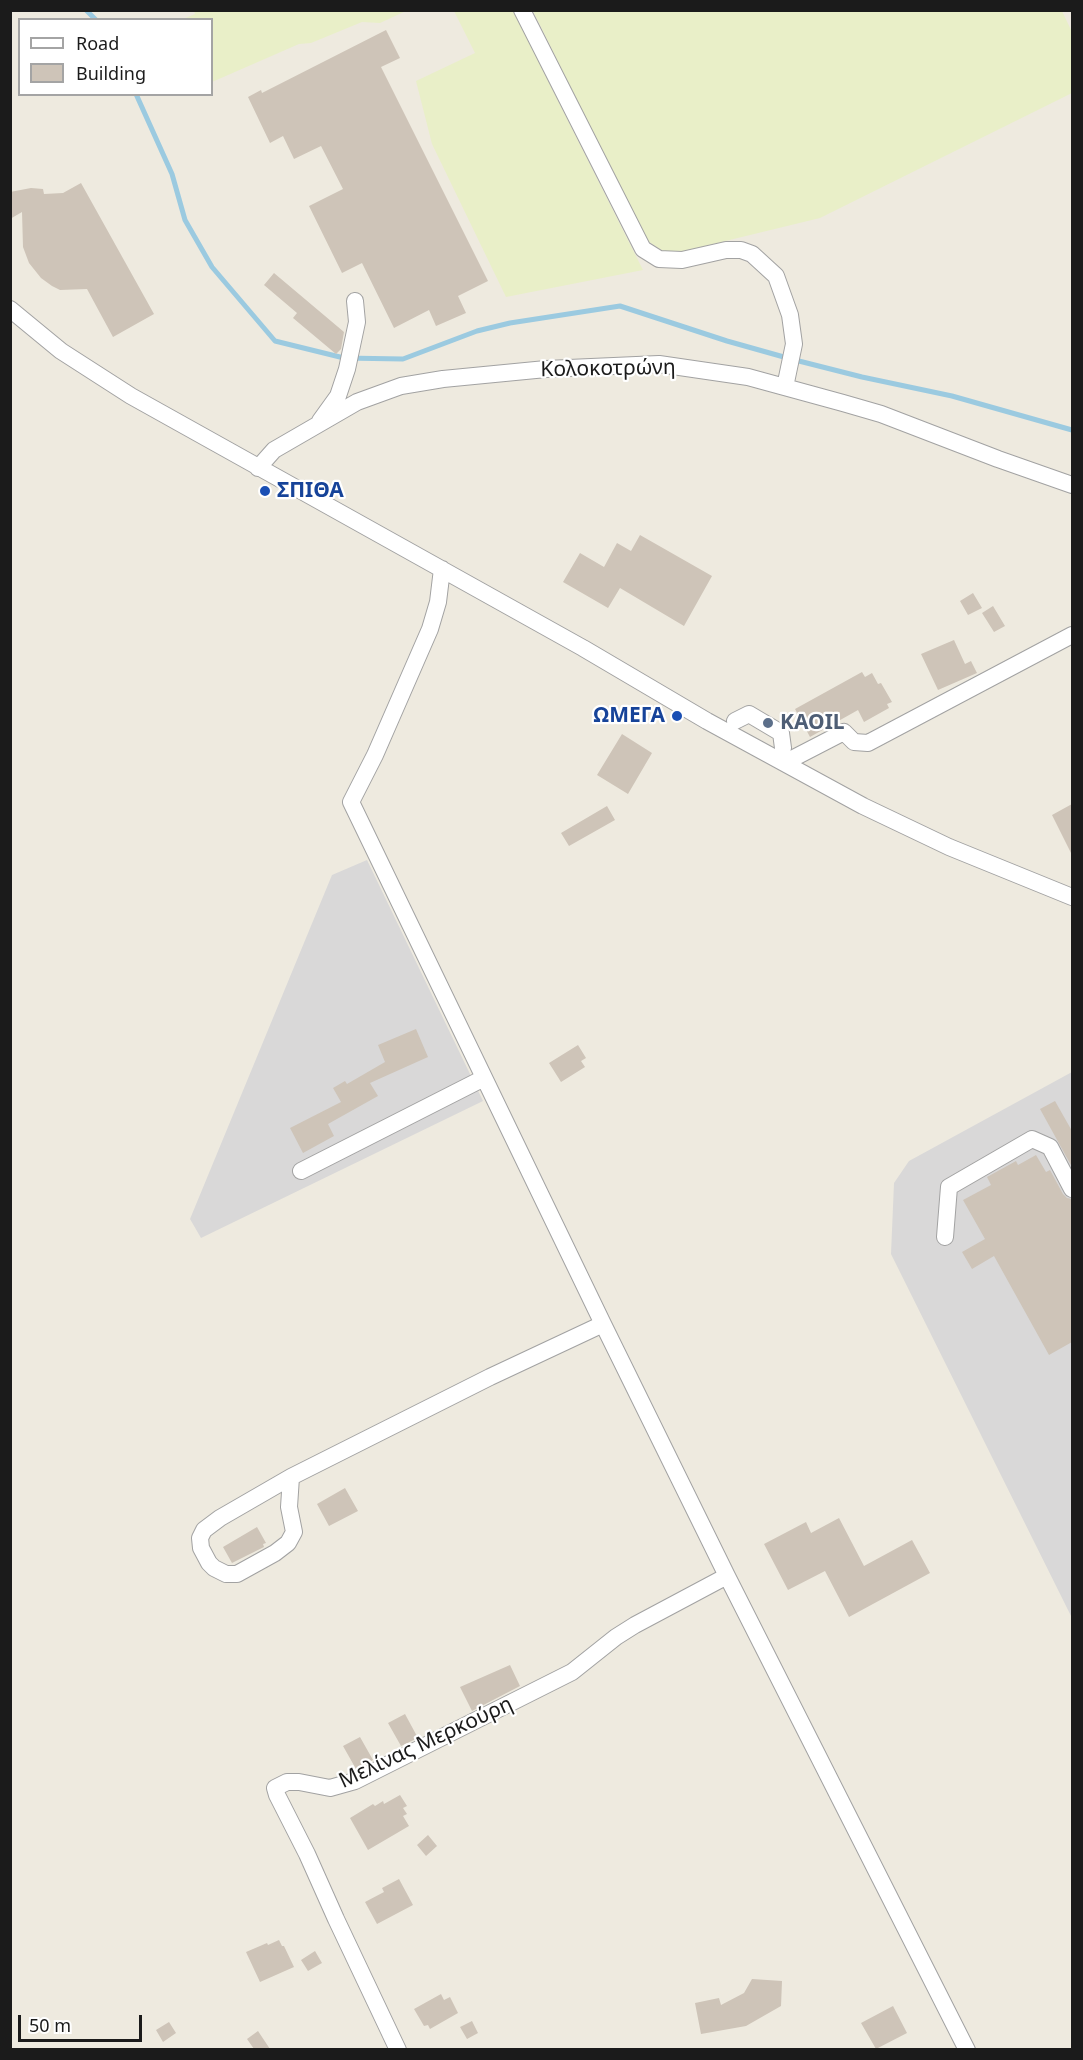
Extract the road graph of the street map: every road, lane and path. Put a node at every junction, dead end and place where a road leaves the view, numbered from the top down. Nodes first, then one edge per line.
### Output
1 (522, 10) edge
2 (355, 301) dead end
3 (10, 309) edge
4 (785, 387) junction
5 (316, 426) junction
6 (258, 468) junction
7 (1072, 485) edge
8 (442, 569) junction
9 (1072, 635) edge
10 (735, 721) dead end
11 (783, 755) junction
12 (1072, 897) edge
13 (484, 1078) junction
14 (301, 1172) dead end
15 (1072, 1189) edge
16 (945, 1237) dead end
17 (603, 1324) junction
18 (291, 1477) junction
19 (728, 1576) junction
20 (398, 2049) edge
21 (967, 2049) edge

1 - 4 street
2 - 5 street
3 - 6 street
4 - 5 street, Κολοκοτρώνη
4 - 7 street, Κολοκοτρώνη
5 - 6 street, Κολοκοτρώνη
6 - 8 street
8 - 11 street
8 - 13 street
9 - 11 street
10 - 11 street
11 - 12 street
13 - 14 street
13 - 17 street
15 - 16 street
17 - 18 street
17 - 19 street
18 - 18 street
19 - 20 street, Μελίνας Μερκούρη
19 - 21 street

